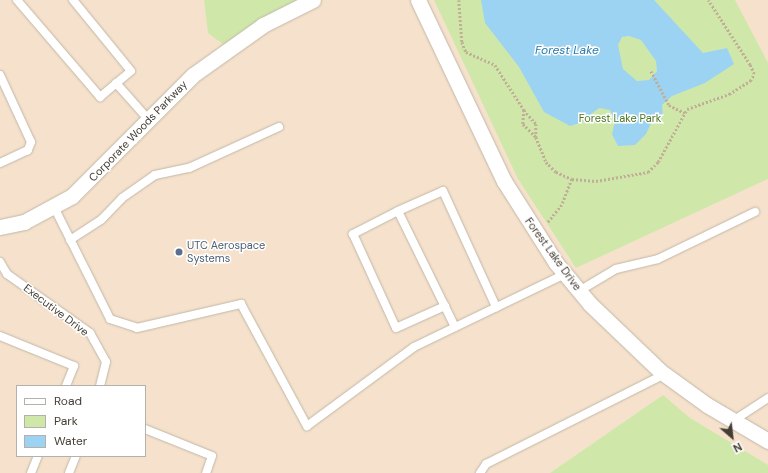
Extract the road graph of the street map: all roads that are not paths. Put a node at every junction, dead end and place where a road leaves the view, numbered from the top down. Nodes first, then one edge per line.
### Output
1 (17, 0) edge
2 (73, 0) edge
3 (313, 0) edge
4 (418, 0) edge
5 (0, 75) edge
6 (116, 83) junction
7 (148, 119) junction
8 (279, 127) dead end
9 (0, 163) edge
10 (54, 207) junction
11 (398, 211) junction
12 (755, 212) dead end
13 (0, 227) edge
14 (70, 240) junction
15 (0, 262) edge
16 (565, 274) junction
17 (579, 291) junction
18 (445, 306) junction
19 (496, 307) junction
20 (455, 327) junction
21 (0, 336) edge
22 (665, 374) junction
23 (66, 385) edge
24 (100, 385) edge
25 (768, 398) edge
26 (733, 421) junction
27 (146, 429) edge
28 (768, 441) edge
29 (38, 457) edge
30 (76, 457) edge
31 (31, 473) edge
32 (69, 473) edge
33 (206, 473) edge
34 (480, 473) edge

1 - 6 lane
2 - 6 lane
3 - 7 street, Corporate Woods Parkway
4 - 16 street, Forest Lake Drive
5 - 9 lane
6 - 7 lane
7 - 10 street, Corporate Woods Parkway
8 - 14 lane
10 - 13 street, Corporate Woods Parkway
10 - 14 lane
11 - 18 lane
11 - 18 lane
11 - 19 lane
12 - 17 lane
14 - 20 lane
15 - 24 lane, Executive Drive
16 - 17 street, Forest Lake Drive
16 - 19 lane
17 - 22 street, Forest Lake Drive
18 - 20 lane
19 - 20 lane
21 - 23 lane
22 - 26 street, Forest Lake Drive
22 - 34 lane
25 - 26 lane
26 - 28 street, Forest Lake Drive
27 - 33 lane
29 - 31 lane
30 - 32 lane

